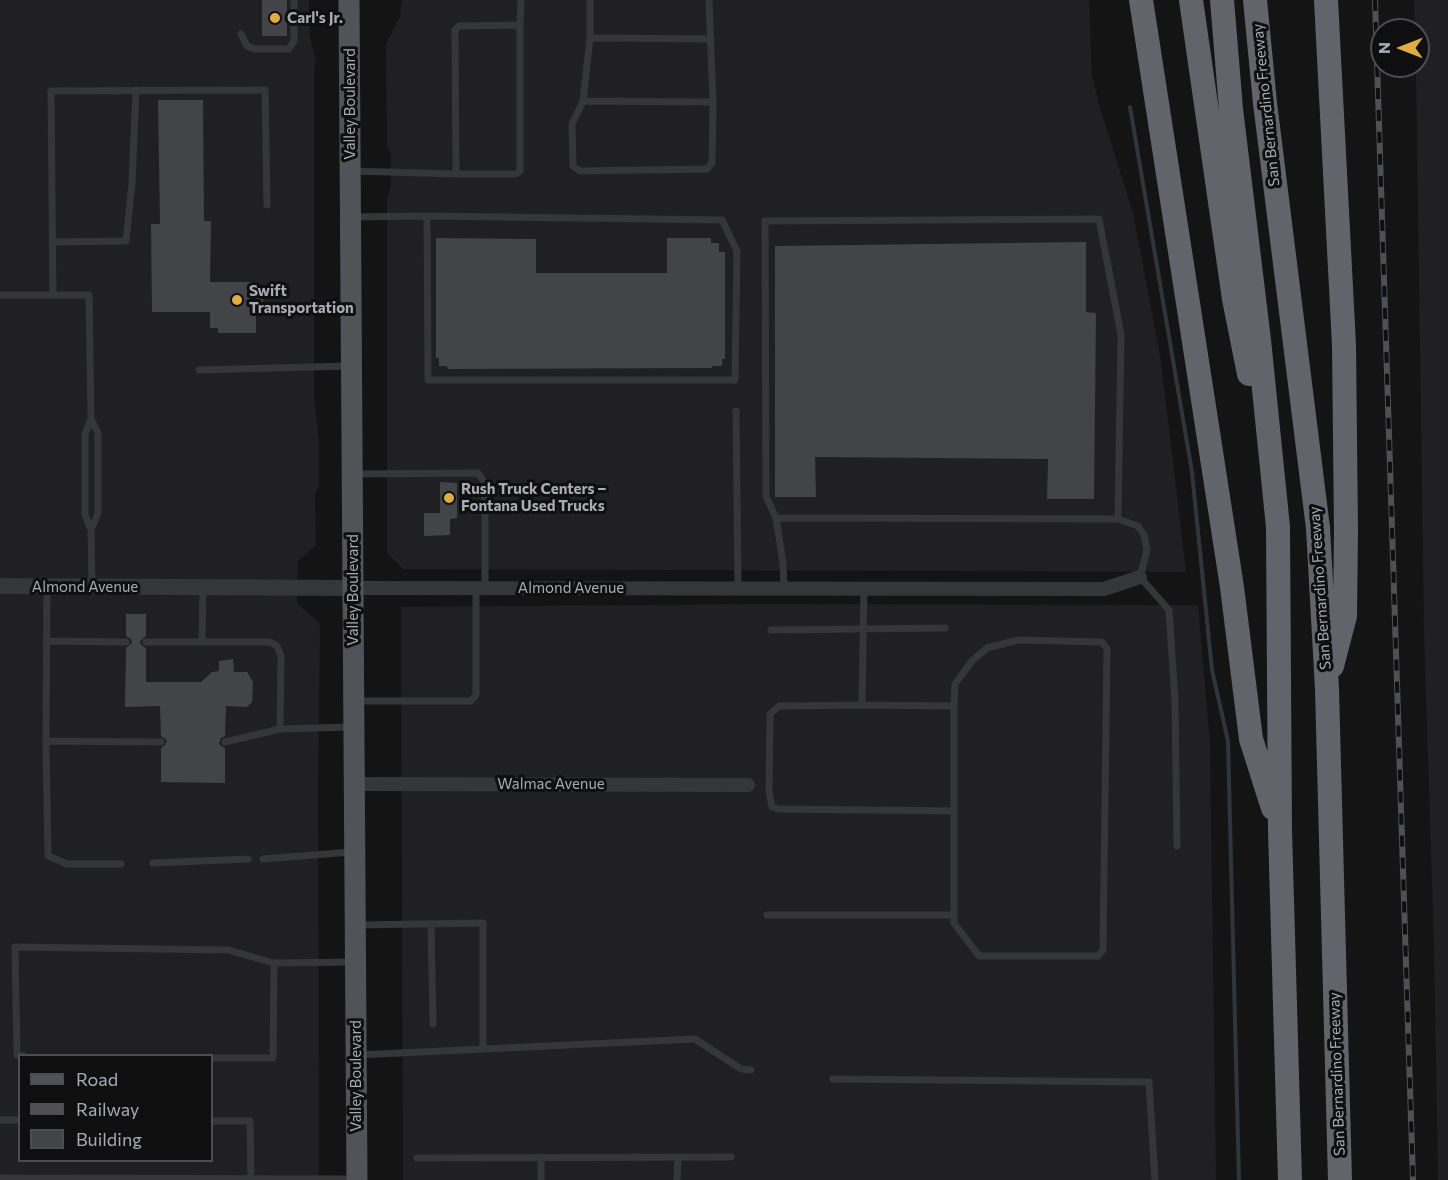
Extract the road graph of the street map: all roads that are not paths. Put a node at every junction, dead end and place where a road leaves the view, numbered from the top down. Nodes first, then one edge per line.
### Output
1 (294, 0) edge
2 (349, 0) edge
3 (521, 0) edge
4 (590, 0) edge
5 (709, 0) edge
6 (1141, 0) edge
7 (1191, 0) edge
8 (1222, 0) edge
9 (1255, 0) edge
10 (1326, 0) edge
11 (520, 25) junction
12 (241, 34) dead end
13 (590, 38) junction
14 (711, 39) junction
15 (136, 90) junction
16 (583, 101) junction
17 (713, 102) junction
18 (350, 171) junction
19 (456, 174) junction
20 (267, 205) dead end
21 (427, 216) junction
22 (351, 217) junction
23 (52, 242) junction
24 (0, 295) edge
25 (53, 295) junction
26 (352, 366) junction
27 (199, 370) dead end
28 (736, 411) dead end
29 (91, 419) junction
30 (352, 474) junction
31 (776, 518) junction
32 (1118, 519) junction
33 (1278, 527) junction
34 (91, 530) junction
35 (1140, 577) junction
36 (0, 586) edge
37 (47, 586) junction
38 (92, 587) junction
39 (203, 587) junction
40 (353, 588) junction
41 (481, 588) junction
42 (738, 589) junction
43 (784, 589) junction
44 (864, 590) junction
45 (945, 628) dead end
46 (863, 629) junction
47 (771, 630) dead end
48 (46, 641) junction
49 (126, 642) dead end
50 (146, 642) dead end
51 (202, 642) junction
52 (1327, 689) junction
53 (354, 701) junction
54 (862, 705) junction
55 (954, 706) junction
56 (354, 727) junction
57 (280, 729) junction
58 (46, 741) junction
59 (161, 742) dead end
60 (225, 742) dead end
61 (354, 784) junction
62 (748, 785) dead end
63 (954, 811) junction
64 (1280, 830) junction
65 (1176, 846) dead end
66 (355, 852) junction
67 (248, 859) dead end
68 (263, 859) dead end
69 (153, 863) dead end
70 (121, 864) dead end
71 (767, 915) dead end
72 (954, 915) junction
73 (431, 924) junction
74 (355, 925) junction
75 (356, 962) junction
76 (274, 963) junction
77 (432, 1024) dead end
78 (483, 1048) junction
79 (18, 1055) edge
80 (356, 1055) junction
81 (213, 1058) edge
82 (751, 1070) dead end
83 (833, 1079) dead end
84 (0, 1120) edge
85 (18, 1120) edge
86 (213, 1121) edge
87 (541, 1157) junction
88 (678, 1157) junction
89 (731, 1157) dead end
90 (417, 1158) dead end
91 (0, 1178) edge
92 (251, 1179) edge
93 (357, 1179) edge
94 (287, 1180) edge
95 (541, 1180) edge
96 (677, 1180) edge
97 (1155, 1180) edge
98 (1290, 1180) edge
99 (1340, 1180) edge

1 - 12 lane
2 - 18 main road, Valley Boulevard
3 - 11 lane
4 - 13 lane
5 - 14 lane
6 - 64 highway
7 - 33 highway
8 - 33 highway
9 - 52 highway, San Bernardino Freeway
10 - 52 highway
11 - 19 lane
11 - 19 lane
13 - 14 lane
13 - 16 lane
14 - 17 lane
15 - 20 lane
15 - 23 lane
15 - 23 lane
16 - 17 lane
16 - 17 lane
18 - 19 lane
18 - 22 main road, Valley Boulevard
21 - 21 lane
21 - 22 lane
22 - 26 main road, Valley Boulevard
23 - 25 lane
24 - 25 lane
25 - 29 lane
26 - 27 lane
26 - 30 main road, Valley Boulevard
28 - 42 lane
29 - 34 lane
29 - 34 lane
30 - 40 main road, Valley Boulevard
30 - 41 lane
31 - 32 lane
31 - 32 lane
31 - 43 lane
32 - 35 lane
33 - 64 highway
34 - 38 lane
35 - 44 street, Almond Avenue
35 - 65 lane
36 - 37 street, Almond Avenue
37 - 38 street, Almond Avenue
37 - 48 lane
38 - 39 street, Almond Avenue
39 - 40 street, Almond Avenue
39 - 51 lane
40 - 41 street, Almond Avenue
40 - 53 main road, Valley Boulevard
41 - 42 street, Almond Avenue
41 - 53 lane
42 - 43 street, Almond Avenue
43 - 44 street, Almond Avenue
44 - 46 lane
45 - 46 lane
46 - 47 lane
46 - 54 lane
48 - 49 lane
48 - 58 lane
50 - 51 lane
51 - 57 lane
52 - 99 highway, San Bernardino Freeway
53 - 56 main road, Valley Boulevard
54 - 55 lane
54 - 63 lane
55 - 63 lane
55 - 72 lane
56 - 57 lane
56 - 61 main road, Valley Boulevard
57 - 60 lane
58 - 59 lane
58 - 70 lane
61 - 62 street, Walmac Avenue
61 - 66 main road, Valley Boulevard
63 - 72 lane
64 - 98 highway
66 - 68 lane
66 - 74 main road, Valley Boulevard
67 - 69 lane
71 - 72 lane
73 - 74 lane
73 - 77 lane
73 - 78 lane
74 - 75 main road, Valley Boulevard
75 - 76 lane
75 - 80 main road, Valley Boulevard
76 - 79 lane
76 - 81 lane
78 - 80 lane
78 - 82 lane
80 - 93 main road, Valley Boulevard
83 - 97 lane
84 - 85 lane
86 - 92 lane
87 - 88 lane
87 - 90 lane
87 - 95 lane
88 - 89 lane
88 - 96 lane
91 - 92 lane
92 - 94 lane
93 - 94 lane

